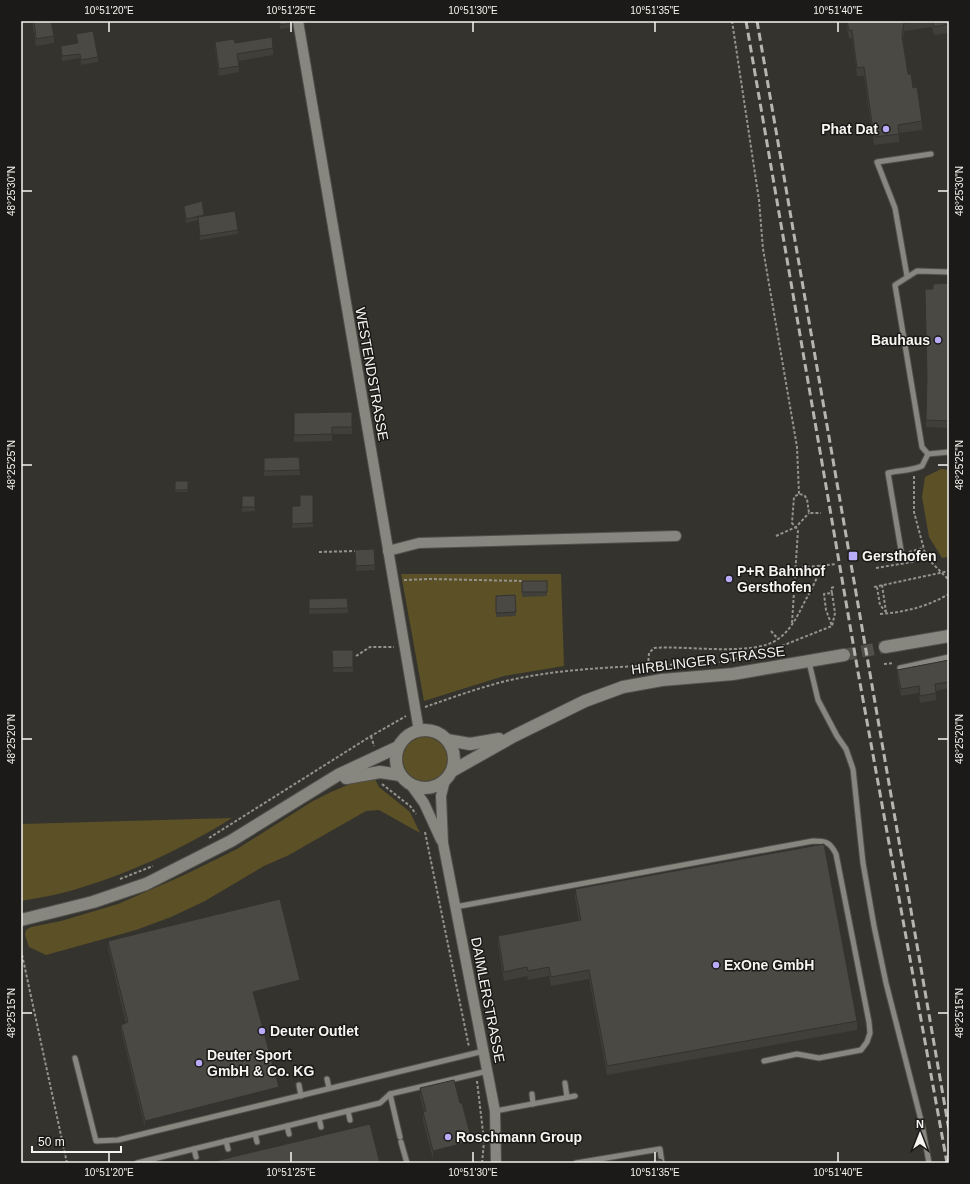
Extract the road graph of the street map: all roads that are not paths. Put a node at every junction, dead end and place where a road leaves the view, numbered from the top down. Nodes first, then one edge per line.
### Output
1 (298, 21) edge
2 (931, 154) dead end
3 (949, 272) edge
4 (908, 276) junction
5 (949, 452) edge
6 (928, 454) junction
7 (676, 536) dead end
8 (901, 550) dead end
9 (388, 551) junction
10 (946, 637) edge
11 (885, 647) tunnel mouth
12 (844, 655) tunnel mouth
13 (949, 656) edge
14 (809, 661) junction
15 (900, 668) edge
16 (419, 731) junction
17 (514, 736) junction
18 (447, 740) junction
19 (398, 747) junction
20 (400, 775) junction
21 (448, 775) junction
22 (411, 785) junction
23 (308, 793) junction
24 (443, 843) junction
25 (455, 907) junction
26 (21, 920) edge
27 (484, 1051) junction
28 (75, 1058) dead end
29 (764, 1061) dead end
30 (488, 1071) junction
31 (327, 1079) dead end
32 (564, 1083) dead end
33 (299, 1085) dead end
34 (329, 1088) junction
35 (390, 1094) junction
36 (532, 1094) dead end
37 (301, 1096) junction
38 (575, 1096) dead end
39 (567, 1097) junction
40 (533, 1104) junction
41 (348, 1111) junction
42 (495, 1111) junction
43 (319, 1118) junction
44 (350, 1120) dead end
45 (287, 1126) junction
46 (321, 1127) dead end
47 (255, 1134) junction
48 (289, 1134) dead end
49 (226, 1141) junction
50 (257, 1142) dead end
51 (194, 1149) junction
52 (228, 1150) dead end
53 (161, 1157) junction
54 (196, 1157) dead end
55 (137, 1163) edge
56 (163, 1163) edge
57 (407, 1163) edge
58 (496, 1163) edge
59 (576, 1163) edge
60 (662, 1163) edge
61 (929, 1163) edge

1 - 9 street, WESTENDSTRASSE
2 - 4 lane
3 - 4 lane
4 - 6 lane
5 - 6 lane
6 - 8 lane
7 - 9 street
9 - 16 street, WESTENDSTRASSE
10 - 11 main road
12 - 14 main road, HIRBLINGER STRASSE
13 - 15 lane
14 - 17 main road, HIRBLINGER STRASSE
14 - 61 lane
16 - 18 main road, HIRBLINGER STRASSE
16 - 19 main road
17 - 18 main road, HIRBLINGER STRASSE
17 - 21 main road, HIRBLINGER STRASSE
18 - 21 main road
19 - 20 main road
19 - 23 main road
20 - 22 main road
20 - 23 main road
21 - 22 main road, HIRBLINGER STRASSE
21 - 24 street, DAIMLERSTRASSE
22 - 24 street, DAIMLERSTRASSE
23 - 26 main road
24 - 25 street, DAIMLERSTRASSE
25 - 27 street, DAIMLERSTRASSE
25 - 29 lane
27 - 30 street, DAIMLERSTRASSE
27 - 34 lane
28 - 37 lane
30 - 35 lane
30 - 42 street, DAIMLERSTRASSE
31 - 34 lane
32 - 39 lane
33 - 37 lane
34 - 37 lane
35 - 41 lane
35 - 57 lane
36 - 40 lane
38 - 39 lane
39 - 40 lane
40 - 42 lane
41 - 43 lane
41 - 44 lane
42 - 58 street, DAIMLERSTRASSE
43 - 45 lane
43 - 46 lane
45 - 47 lane
45 - 48 lane
47 - 49 lane
47 - 50 lane
49 - 51 lane
49 - 52 lane
51 - 53 lane
51 - 54 lane
53 - 55 lane
53 - 56 lane
59 - 60 lane

